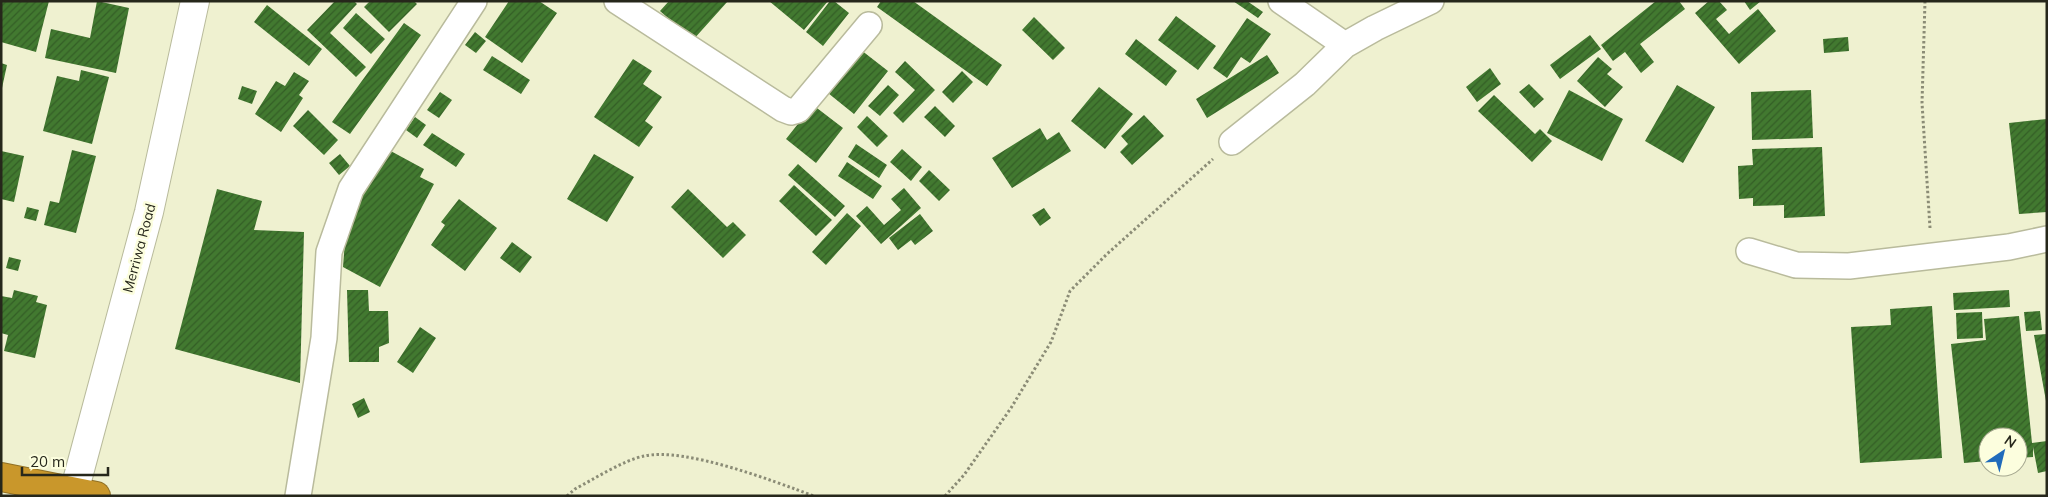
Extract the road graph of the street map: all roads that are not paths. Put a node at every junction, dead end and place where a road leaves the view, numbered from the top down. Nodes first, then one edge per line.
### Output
1 (195, 1) edge
2 (474, 1) edge
3 (617, 1) edge
4 (1281, 1) edge
5 (1430, 1) edge
6 (869, 25) dead end
7 (1345, 45) junction
8 (1232, 142) road end
9 (2047, 239) edge
10 (1749, 251) dead end
11 (1, 477) edge
12 (85, 494) edge
13 (298, 496) edge

1 - 12 street, Merriwa Road
2 - 13 street
3 - 6 street
4 - 7 street
5 - 7 street
7 - 8 street
9 - 10 street
11 - 12 highway

